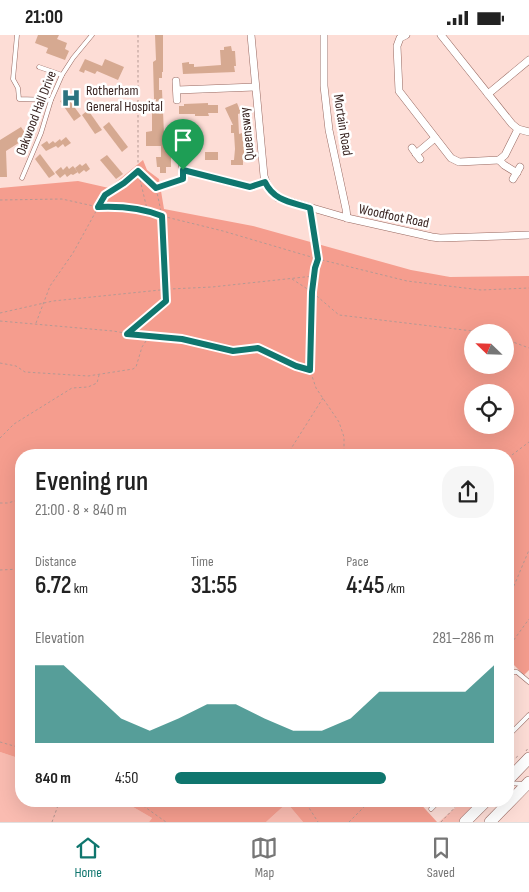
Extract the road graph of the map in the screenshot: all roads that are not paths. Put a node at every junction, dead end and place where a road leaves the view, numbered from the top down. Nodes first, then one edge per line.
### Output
1 (17, 35) edge
2 (92, 35) edge
3 (251, 35) edge
4 (324, 35) edge
5 (406, 35) edge
6 (441, 35) edge
7 (529, 60) edge
8 (39, 67) dead end
9 (62, 75) junction
10 (176, 81) dead end
11 (255, 87) junction
12 (177, 90) junction
13 (488, 94) junction
14 (51, 100) junction
15 (177, 100) dead end
16 (518, 129) junction
17 (529, 132) edge
18 (435, 138) junction
19 (416, 154) dead end
20 (182, 159) dead end
21 (499, 160) junction
22 (183, 170) junction
23 (516, 173) dead end
24 (22, 178) dead end
25 (183, 179) road end
26 (265, 182) junction
27 (347, 218) junction
28 (529, 235) edge
29 (514, 672) edge
30 (529, 682) edge
31 (529, 715) edge
32 (514, 729) edge
33 (528, 754) edge
34 (514, 766) edge
35 (514, 783) edge
36 (529, 783) edge
37 (514, 798) edge
38 (480, 807) edge
39 (505, 807) edge
40 (465, 822) edge
41 (490, 822) edge

1 - 14 lane
2 - 9 lane, Oakwood Hall Drive
3 - 11 street, Queensway
4 - 27 street, Mortain Road
5 - 18 street
6 - 13 street
7 - 13 street
8 - 9 lane
9 - 14 lane, Oakwood Hall Drive
10 - 12 street
11 - 12 street, Queensway
11 - 26 street, Queensway
12 - 15 street
13 - 16 street
14 - 24 lane, Oakwood Hall Drive
16 - 17 street
16 - 21 street
18 - 19 street
18 - 21 street
20 - 22 street
21 - 23 street
22 - 25 street
22 - 26 street
26 - 27 street, Woodfoot Road
27 - 28 street, Woodfoot Road
29 - 30 lane
31 - 32 lane
33 - 34 main road
35 - 36 lane
36 - 37 main road
38 - 40 main road
39 - 41 main road

